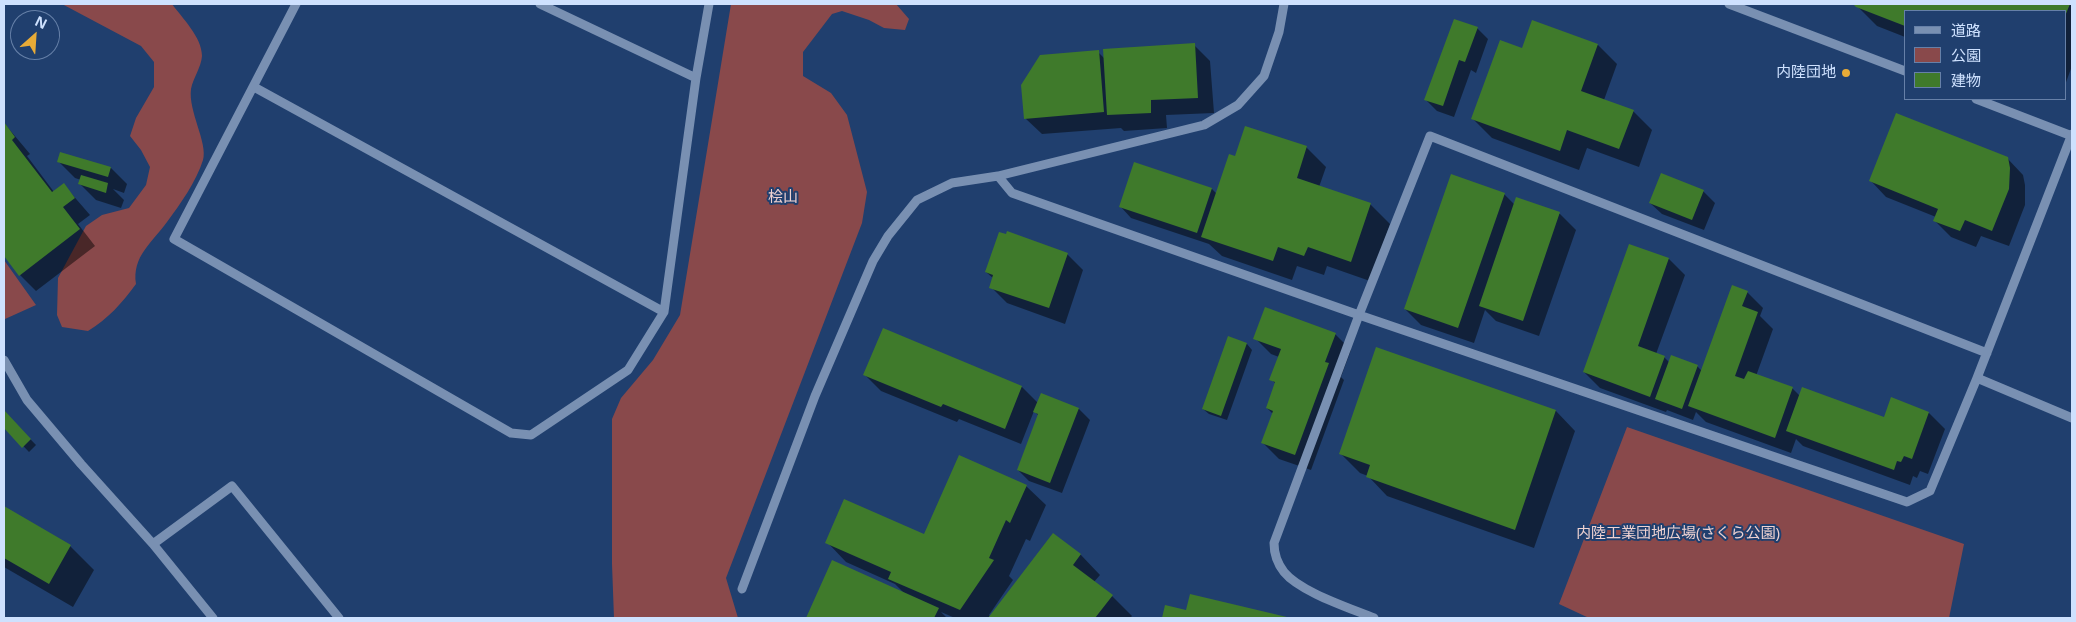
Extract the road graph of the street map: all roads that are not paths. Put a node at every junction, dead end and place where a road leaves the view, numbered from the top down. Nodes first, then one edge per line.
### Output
1 (296, 4) edge
2 (540, 4) edge
3 (709, 4) edge
4 (1284, 4) edge
5 (1729, 4) edge
6 (1904, 71) edge
7 (696, 78) junction
8 (254, 88) junction
9 (1979, 100) edge
10 (2072, 135) edge
11 (998, 176) junction
12 (664, 312) junction
13 (1359, 315) junction
14 (1987, 353) junction
15 (4, 360) edge
16 (1977, 378) junction
17 (2072, 418) edge
18 (153, 544) junction
19 (742, 589) dead end
20 (213, 618) edge
21 (339, 618) edge
22 (1374, 618) edge

1 - 8 street
2 - 7 street
3 - 7 street
4 - 11 street
5 - 6 street
7 - 12 street
8 - 12 street
8 - 12 street
9 - 10 street
10 - 14 street
11 - 13 street
11 - 19 street
13 - 14 street
13 - 16 street
13 - 22 street
14 - 16 street
15 - 18 street
16 - 17 street
18 - 20 street
18 - 21 street

